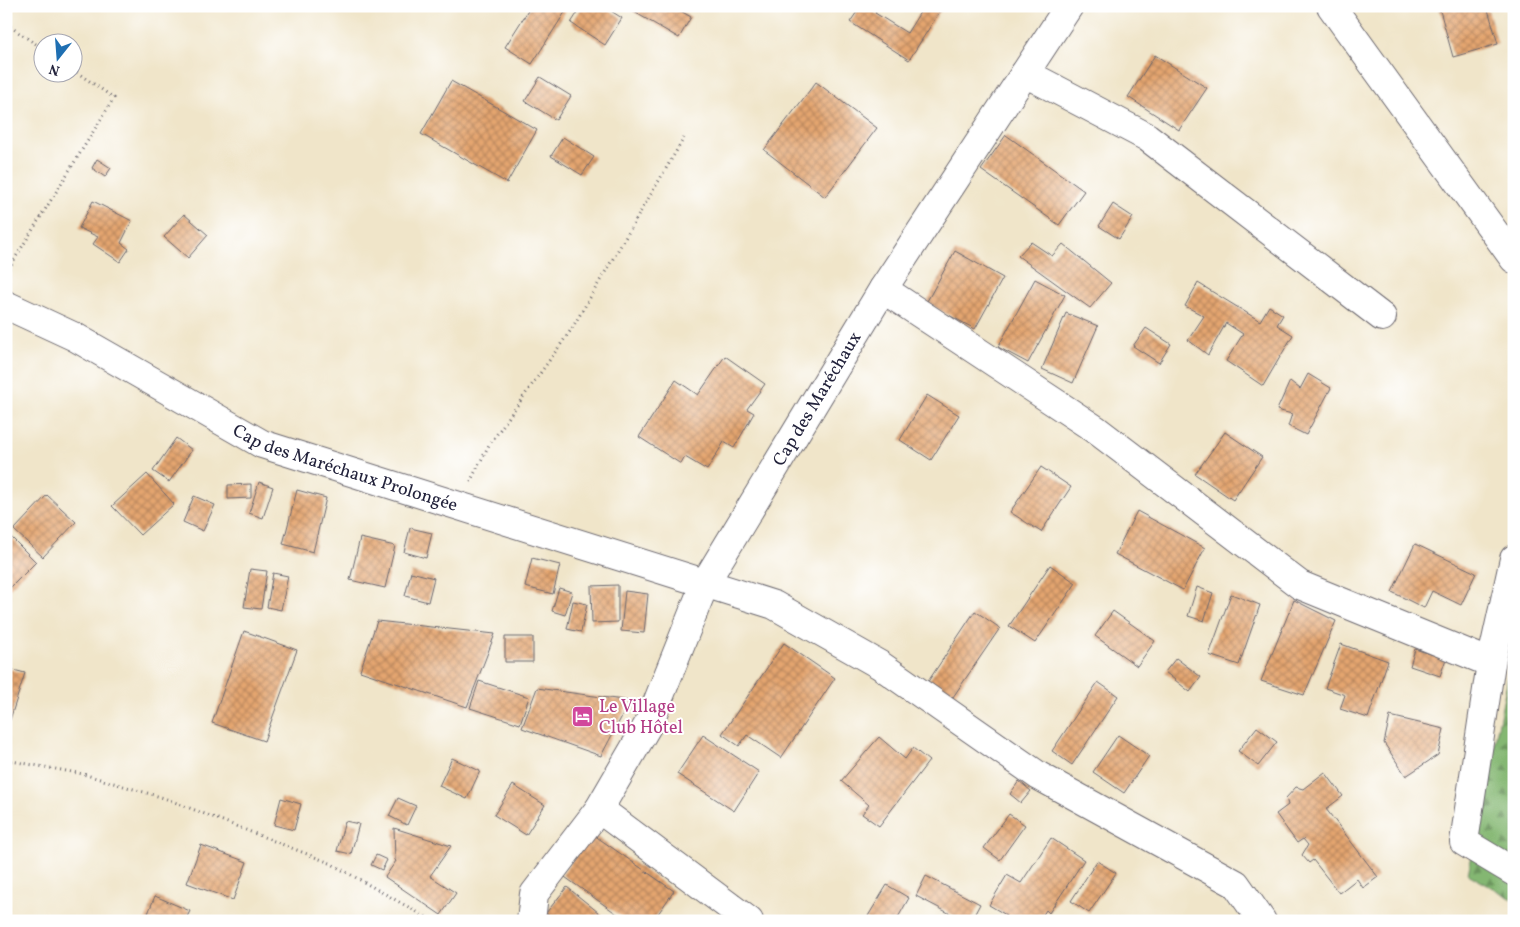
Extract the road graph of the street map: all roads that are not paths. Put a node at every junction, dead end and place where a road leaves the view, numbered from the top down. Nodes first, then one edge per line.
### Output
1 (1069, 6) edge
2 (1331, 6) edge
3 (1025, 73) junction
4 (1514, 259) edge
5 (883, 289) junction
6 (6, 305) edge
7 (1382, 316) dead end
8 (1514, 559) edge
9 (705, 582) junction
10 (1491, 662) junction
11 (599, 809) junction
12 (1514, 872) edge
13 (531, 921) edge
14 (749, 921) edge
15 (1262, 921) edge

1 - 3 street, Cap des Maréchaux
2 - 4 street
3 - 5 street, Cap des Maréchaux
3 - 7 street
5 - 9 street, Cap des Maréchaux
5 - 10 street
6 - 9 street, Cap des Maréchaux Prolongée
8 - 10 street
9 - 11 street, Cap des Maréchaux
9 - 15 street, Cap des Maréchaux Prolongée
10 - 12 street
11 - 13 street, Cap des Maréchaux
11 - 14 street

